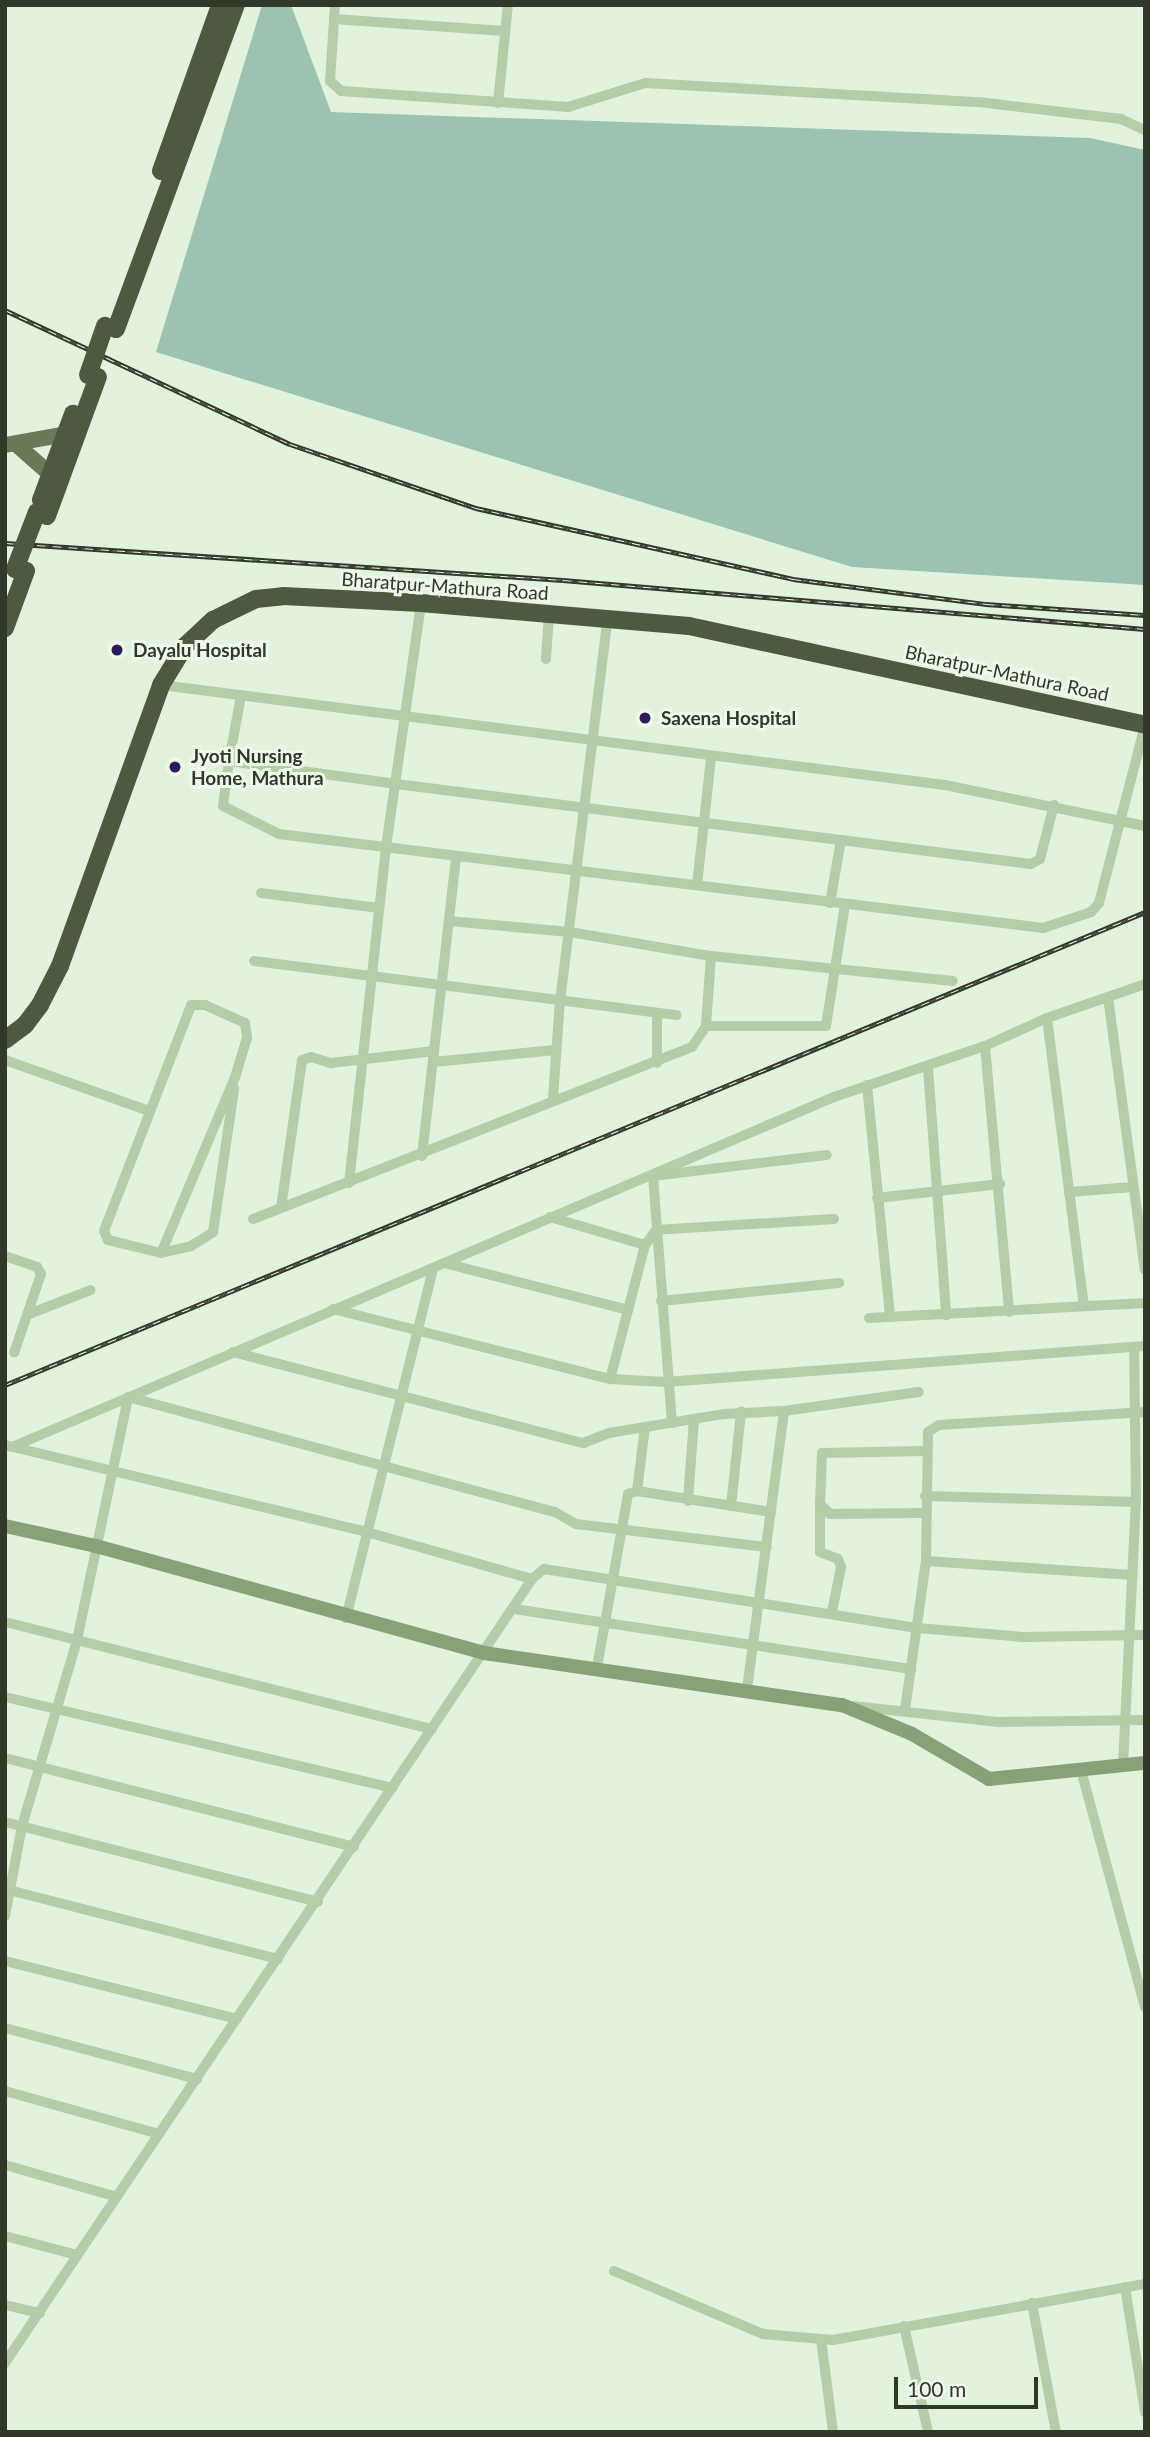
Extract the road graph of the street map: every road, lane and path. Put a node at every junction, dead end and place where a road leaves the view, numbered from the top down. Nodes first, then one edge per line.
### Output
1 (220, 5) edge
2 (236, 5) edge
3 (335, 5) edge
4 (508, 5) edge
5 (334, 19) junction
6 (505, 31) junction
7 (498, 103) junction
8 (1145, 130) edge
9 (111, 327) junction
10 (93, 376) junction
11 (66, 435) junction
12 (11, 445) edge
13 (51, 475) junction
14 (42, 514) junction
15 (21, 570) junction
16 (5, 596) edge
17 (421, 603) junction
18 (550, 615) junction
19 (608, 618) junction
20 (5, 628) edge
21 (546, 659) dead end
22 (161, 685) junction
23 (241, 696) junction
24 (406, 718) junction
25 (1145, 725) edge
26 (595, 741) junction
27 (711, 758) junction
28 (229, 761) junction
29 (396, 784) junction
30 (1054, 805) junction
31 (587, 807) junction
32 (1119, 820) junction
33 (704, 821) junction
34 (1145, 826) edge
35 (841, 840) junction
36 (386, 847) junction
37 (456, 856) junction
38 (577, 868) junction
39 (697, 885) junction
40 (261, 893) dead end
41 (830, 903) junction
42 (845, 905) junction
43 (379, 908) junction
44 (449, 921) junction
45 (570, 932) junction
46 (712, 956) junction
47 (254, 961) dead end
48 (834, 969) junction
49 (371, 978) junction
50 (953, 981) dead end
51 (1145, 984) edge
52 (441, 988) junction
53 (1108, 997) junction
54 (560, 1001) junction
55 (657, 1013) junction
56 (677, 1016) dead end
57 (1047, 1018) junction
58 (706, 1026) junction
59 (5, 1040) edge
60 (985, 1046) junction
61 (555, 1049) junction
62 (433, 1056) junction
63 (5, 1060) edge
64 (363, 1060) junction
65 (657, 1063) junction
66 (928, 1067) junction
67 (236, 1075) junction
68 (867, 1085) junction
69 (553, 1098) junction
70 (149, 1111) junction
71 (827, 1155) dead end
72 (422, 1156) junction
73 (653, 1176) junction
74 (349, 1183) junction
75 (1000, 1184) junction
76 (1133, 1187) junction
77 (939, 1191) junction
78 (1069, 1192) junction
79 (877, 1198) junction
80 (281, 1208) junction
81 (550, 1217) junction
82 (253, 1219) dead end
83 (834, 1219) dead end
84 (656, 1230) junction
85 (645, 1245) junction
86 (161, 1253) junction
87 (5, 1256) edge
88 (444, 1264) junction
89 (433, 1268) junction
90 (1145, 1270) edge
91 (839, 1283) dead end
92 (91, 1290) dead end
93 (661, 1301) junction
94 (1145, 1303) edge
95 (1084, 1306) junction
96 (334, 1309) junction
97 (628, 1310) junction
98 (1009, 1312) junction
99 (29, 1314) junction
100 (946, 1314) junction
101 (890, 1316) junction
102 (869, 1318) dead end
103 (416, 1333) junction
104 (1139, 1346) edge
105 (233, 1352) junction
106 (14, 1353) dead end
107 (610, 1379) junction
108 (666, 1382) junction
109 (919, 1392) dead end
110 (128, 1397) junction
111 (401, 1399) junction
112 (784, 1411) junction
113 (741, 1412) junction
114 (1141, 1413) edge
115 (694, 1419) junction
116 (672, 1423) junction
117 (645, 1427) junction
118 (9, 1446) edge
119 (925, 1451) junction
120 (383, 1467) junction
121 (113, 1471) junction
122 (1141, 1476) edge
123 (637, 1491) junction
124 (925, 1496) junction
125 (688, 1501) junction
126 (1136, 1502) junction
127 (731, 1506) junction
128 (820, 1508) junction
129 (771, 1512) junction
130 (925, 1513) junction
131 (5, 1526) edge
132 (367, 1532) junction
133 (618, 1532) junction
134 (96, 1546) junction
135 (767, 1546) junction
136 (926, 1561) junction
137 (1133, 1575) junction
138 (612, 1576) junction
139 (532, 1579) junction
140 (1145, 1594) edge
141 (1133, 1595) junction
142 (760, 1601) junction
143 (514, 1609) junction
144 (832, 1612) junction
145 (346, 1618) junction
146 (606, 1621) junction
147 (5, 1622) edge
148 (918, 1628) junction
149 (1145, 1635) edge
150 (1129, 1638) junction
151 (77, 1640) junction
152 (754, 1643) junction
153 (484, 1653) junction
154 (597, 1667) junction
155 (911, 1669) junction
156 (747, 1689) junction
157 (5, 1697) edge
158 (842, 1705) junction
159 (905, 1710) junction
160 (59, 1711) junction
161 (1145, 1720) edge
162 (1126, 1722) junction
163 (432, 1729) junction
164 (5, 1758) edge
165 (1145, 1763) edge
166 (1123, 1765) junction
167 (41, 1767) junction
168 (1081, 1770) junction
169 (392, 1788) junction
170 (5, 1822) edge
171 (22, 1826) junction
172 (354, 1847) junction
173 (9, 1890) edge
174 (318, 1902) junction
175 (5, 1916) edge
176 (278, 1959) junction
177 (5, 1961) edge
178 (1145, 2008) edge
179 (237, 2019) junction
180 (5, 2028) edge
181 (197, 2079) junction
182 (5, 2091) edge
183 (159, 2134) junction
184 (5, 2165) edge
185 (117, 2197) junction
186 (5, 2236) edge
187 (77, 2255) junction
188 (614, 2272) dead end
189 (1145, 2284) edge
190 (1125, 2287) junction
191 (1032, 2303) junction
192 (5, 2305) edge
193 (40, 2313) junction
194 (904, 2326) junction
195 (821, 2339) junction
196 (5, 2363) edge
197 (1145, 2412) edge
198 (834, 2432) edge
199 (928, 2432) edge
200 (1056, 2432) edge

1 - 9 highway
2 - 9 highway
3 - 5 street
4 - 6 street
5 - 6 street
5 - 7 street
6 - 7 street
7 - 8 street
9 - 10 highway, bridge
10 - 11 highway
10 - 14 highway
11 - 12 main road
11 - 13 highway
12 - 13 main road
13 - 14 highway
14 - 15 highway
15 - 16 highway
15 - 20 highway
17 - 18 highway, Bharatpur-Mathura Road
17 - 22 highway, Bharatpur-Mathura Road
17 - 24 street
18 - 19 highway, Bharatpur-Mathura Road
18 - 21 street
19 - 25 highway, Bharatpur-Mathura Road
19 - 26 street
22 - 23 street
22 - 59 highway, Bharatpur-Mathura Road
23 - 24 street
23 - 28 street
24 - 26 street
24 - 29 street
25 - 32 street
26 - 27 street
26 - 31 street
27 - 30 street
27 - 33 street
28 - 29 street
28 - 36 street
29 - 31 street
29 - 36 street
30 - 32 street
30 - 35 street
31 - 33 street
31 - 38 street
32 - 34 street
32 - 42 street
33 - 35 street
33 - 39 street
35 - 41 street
36 - 37 street
36 - 43 street
37 - 38 street
37 - 44 street
38 - 39 street
38 - 45 street
39 - 41 street
40 - 43 street
41 - 42 street
42 - 48 street
43 - 49 street
44 - 45 street
44 - 52 street
45 - 46 street
45 - 54 street
46 - 48 street
46 - 58 street
47 - 49 street
48 - 50 street
48 - 58 street
49 - 52 street
49 - 64 street
51 - 53 street
52 - 54 street
52 - 62 street
53 - 57 street
53 - 76 street
54 - 55 street
54 - 61 street
55 - 56 street
55 - 65 street
57 - 60 street
57 - 78 street
58 - 65 street
60 - 66 street
60 - 75 street
61 - 62 street
61 - 69 street
62 - 64 street
62 - 72 street
63 - 70 street
64 - 74 street
64 - 80 street
65 - 69 street
66 - 68 street
66 - 77 street
67 - 70 street
67 - 86 street
67 - 86 street
68 - 73 street
68 - 79 street
69 - 72 street
70 - 86 street
71 - 73 street
72 - 74 street
73 - 81 street
73 - 84 street
74 - 80 street
75 - 77 street
75 - 98 street
76 - 78 street
76 - 90 street
77 - 79 street
77 - 100 street
78 - 95 street
79 - 101 street
80 - 82 street
81 - 85 street
81 - 88 street
83 - 84 street
84 - 85 street
84 - 93 street
85 - 97 street
87 - 99 street
88 - 89 street
88 - 97 street
89 - 96 street
89 - 103 street
91 - 93 street
92 - 99 street
93 - 108 street
94 - 95 street
95 - 98 street
96 - 103 street
96 - 105 street
97 - 107 street
98 - 100 street
99 - 106 street
100 - 101 street
101 - 102 street
103 - 107 street
103 - 111 street
104 - 108 street
104 - 114 street
105 - 110 street
105 - 111 street
107 - 108 street
108 - 116 street
109 - 112 street
110 - 118 street
110 - 120 street
110 - 121 street
111 - 117 street
111 - 120 street
112 - 113 street
112 - 129 street
113 - 115 street
113 - 127 street
114 - 119 street
114 - 122 street
115 - 116 street
115 - 125 street
116 - 117 street
117 - 123 street
118 - 121 street
119 - 124 street
119 - 128 street
120 - 132 street
120 - 133 street
121 - 132 street
121 - 134 street
122 - 126 street
123 - 125 street
123 - 133 street
124 - 126 street
124 - 130 street
125 - 127 street
126 - 137 street
127 - 129 street
128 - 130 street
128 - 144 street
129 - 135 street
130 - 136 street
131 - 134 street
132 - 139 street
132 - 145 street
133 - 135 street
133 - 138 street
134 - 145 street
134 - 151 street
135 - 142 street
136 - 137 street
136 - 148 street
137 - 141 street
138 - 139 street
138 - 142 street
138 - 146 street
139 - 143 street
140 - 141 street
141 - 150 street
142 - 144 street
142 - 152 street
143 - 146 street
143 - 153 street
144 - 148 street
145 - 153 street
146 - 152 street
146 - 154 street
147 - 151 street
148 - 150 street
148 - 155 street
149 - 150 street
150 - 162 street
151 - 160 street
151 - 163 street
152 - 155 street
152 - 156 street
153 - 154 street
153 - 163 street
154 - 156 street
155 - 159 street
156 - 158 street
157 - 160 street
158 - 159 street
158 - 168 street
159 - 162 street
160 - 167 street
160 - 169 street
161 - 162 street
162 - 166 street
163 - 169 street
164 - 167 street
165 - 166 street
166 - 168 street
167 - 171 street
167 - 172 street
168 - 178 street
169 - 172 street
170 - 171 street
171 - 173 street
171 - 174 street
172 - 174 street
173 - 175 street
173 - 176 street
174 - 176 street
176 - 179 street
177 - 179 street
179 - 181 street
180 - 181 street
181 - 183 street
182 - 183 street
183 - 185 street
184 - 185 street
185 - 187 street
186 - 187 street
187 - 193 street
188 - 195 street
189 - 190 street
190 - 191 street
190 - 197 street
191 - 194 street
191 - 200 street
192 - 193 street
193 - 196 street
194 - 195 street
194 - 199 street
195 - 198 street

